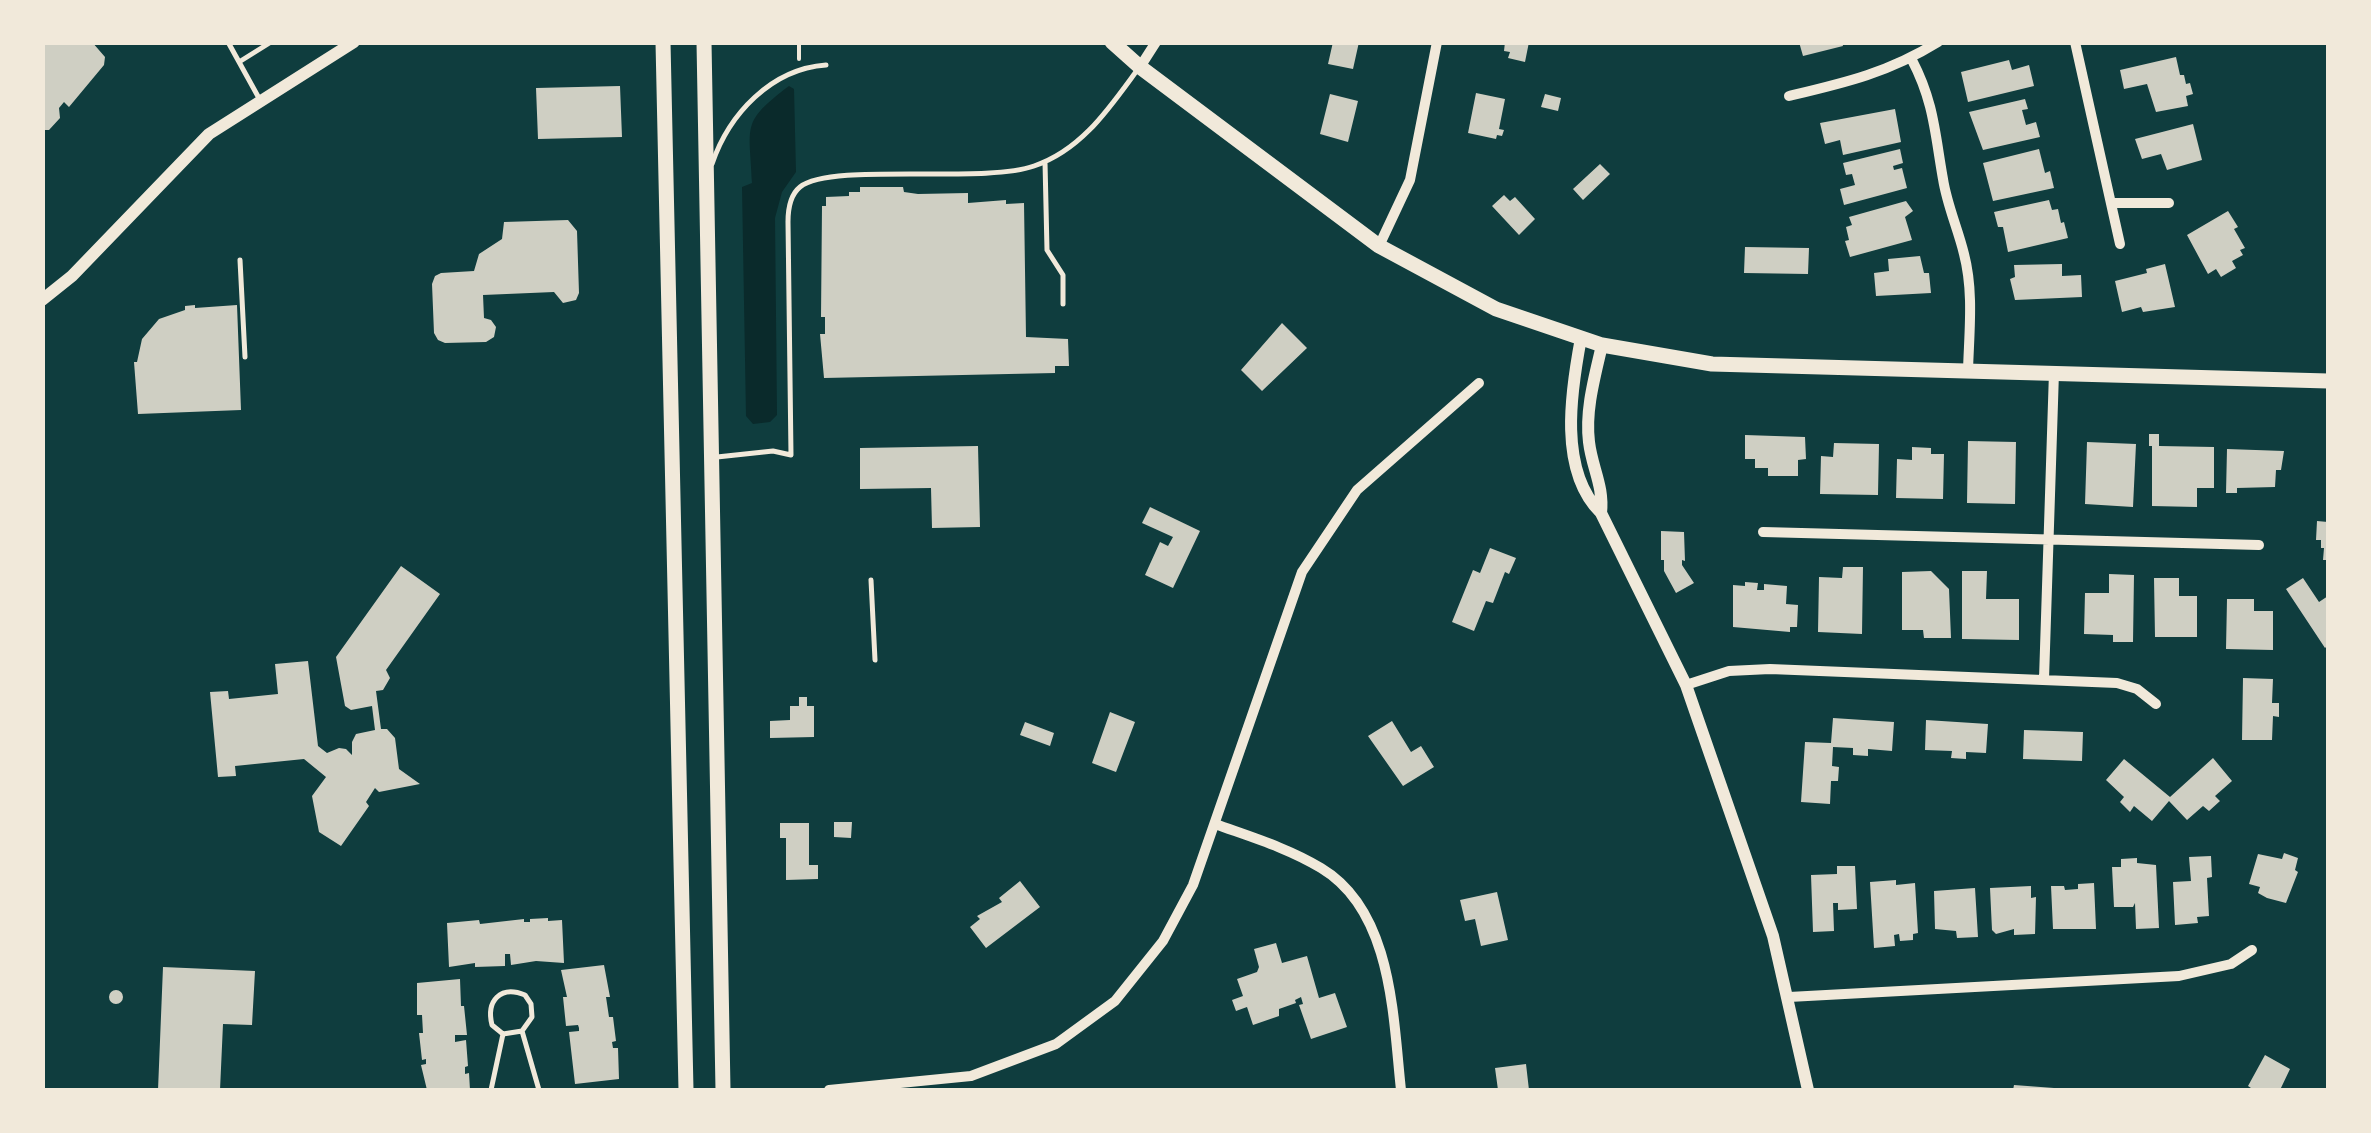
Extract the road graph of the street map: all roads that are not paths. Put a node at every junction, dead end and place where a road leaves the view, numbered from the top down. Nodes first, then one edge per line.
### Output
1 (228, 42) edge
2 (271, 42) edge
3 (353, 42) edge
4 (664, 42) edge
5 (704, 42) edge
6 (1112, 42) edge
7 (1156, 42) edge
8 (1437, 42) edge
9 (1938, 42) edge
10 (2075, 42) edge
11 (1912, 60) junction
12 (239, 62) junction
13 (826, 65) dead end
14 (1140, 67) junction
15 (1788, 96) dead end
16 (260, 100) junction
17 (1045, 162) junction
18 (708, 181) junction
19 (2111, 203) junction
20 (2168, 203) dead end
21 (2120, 244) dead end
22 (1379, 246) junction
23 (240, 260) dead end
24 (42, 300) edge
25 (1063, 304) dead end
26 (1581, 338) junction
27 (1602, 345) junction
28 (245, 357) dead end
29 (1968, 371) junction
30 (2054, 372) junction
31 (2328, 382) edge
32 (1479, 383) dead end
33 (714, 457) junction
34 (1600, 513) junction
35 (1763, 532) dead end
36 (2048, 541) junction
37 (2258, 545) dead end
38 (871, 580) dead end
39 (875, 660) dead end
40 (2044, 679) junction
41 (1686, 685) junction
42 (2156, 704) dead end
43 (1215, 824) junction
44 (2252, 950) dead end
45 (1789, 996) junction
46 (522, 1032) junction
47 (503, 1034) junction
48 (490, 1090) edge
49 (540, 1090) edge
50 (686, 1090) edge
51 (723, 1090) edge
52 (829, 1090) edge
53 (1401, 1090) edge
54 (1808, 1090) edge

1 - 12 lane
2 - 12 lane
3 - 16 street
4 - 50 main road
5 - 18 main road
6 - 14 main road
7 - 14 street
8 - 22 street
9 - 11 street
10 - 19 street
11 - 15 street
11 - 29 street
12 - 16 lane
13 - 18 lane
14 - 17 lane
14 - 22 main road
16 - 24 street
17 - 25 lane
17 - 33 lane
18 - 33 main road
19 - 20 street
19 - 21 street
22 - 26 main road
23 - 28 lane
26 - 27 main road
26 - 34 street
27 - 29 main road
27 - 34 street
29 - 30 main road
30 - 31 main road
30 - 36 street
32 - 43 street
33 - 51 main road
34 - 41 street
35 - 36 street
36 - 37 street
36 - 40 street
38 - 39 lane
40 - 41 street
40 - 42 street
41 - 45 street
43 - 52 street
43 - 53 street
44 - 45 street
45 - 54 street
46 - 47 lane
46 - 47 lane
46 - 49 lane
47 - 48 lane

